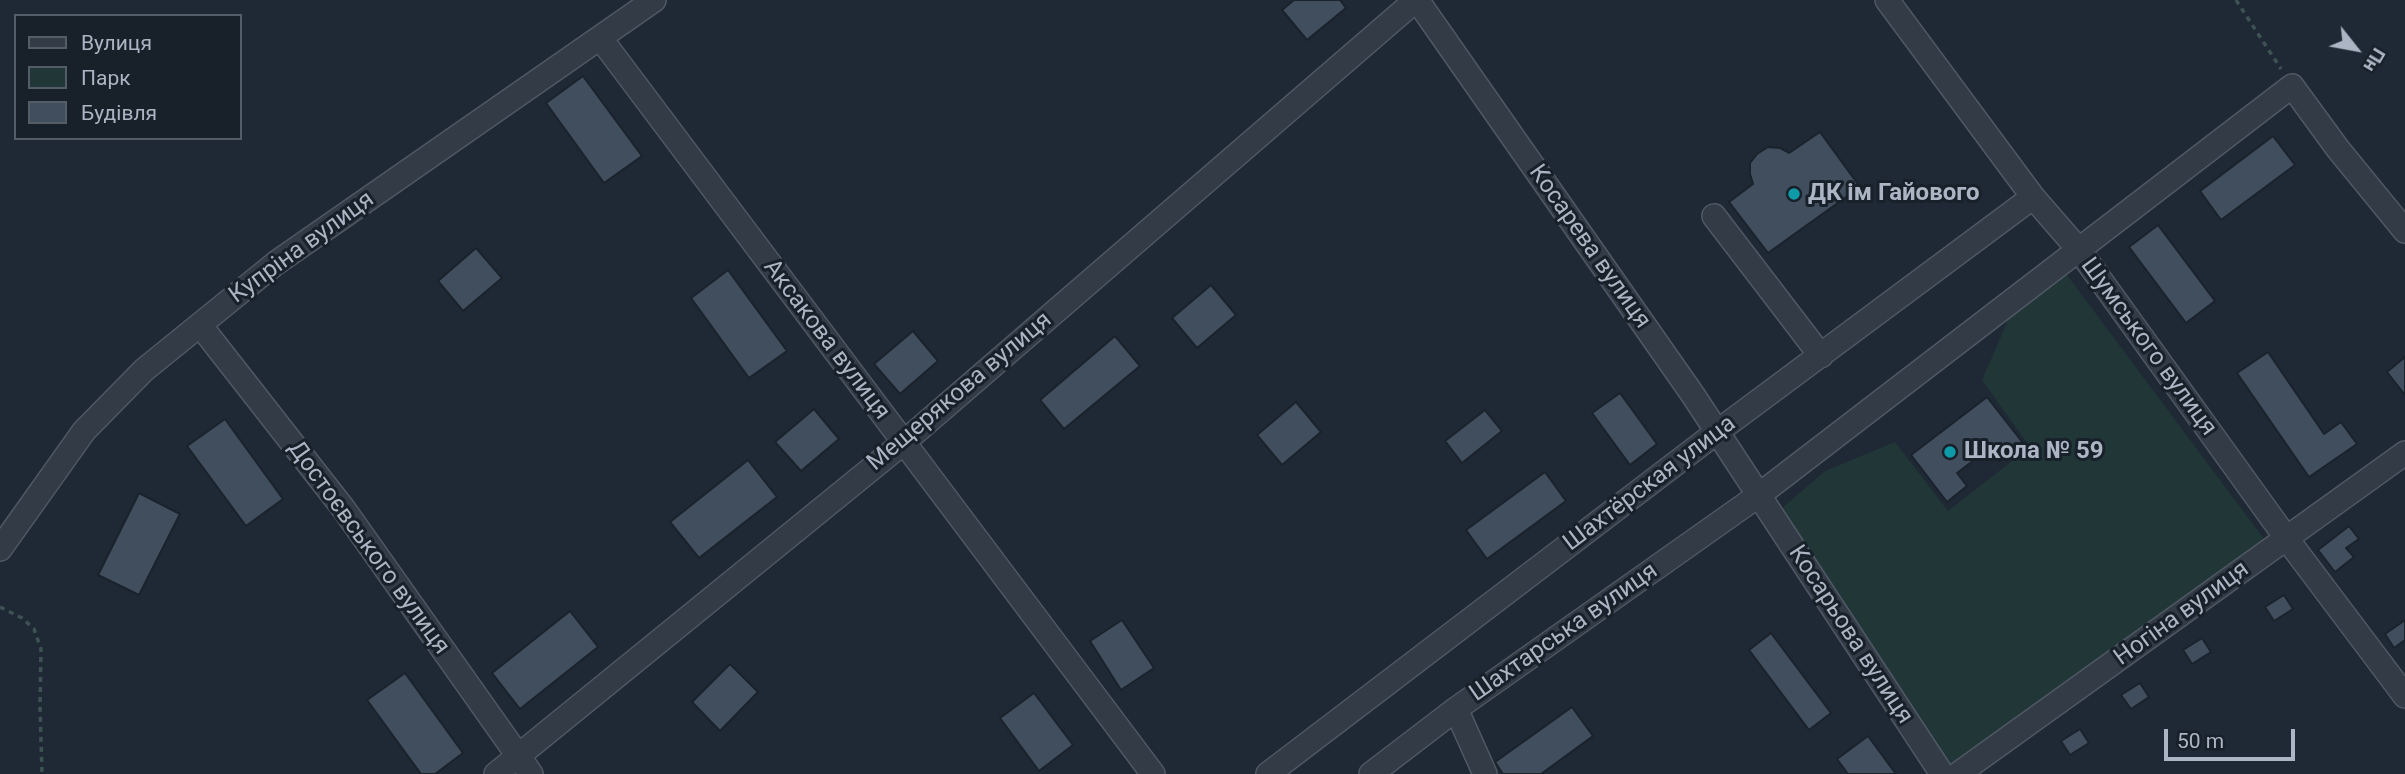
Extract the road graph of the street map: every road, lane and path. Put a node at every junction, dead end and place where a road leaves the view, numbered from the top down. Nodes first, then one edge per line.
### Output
1 (654, 0) edge
2 (1417, 0) edge
3 (1887, 0) edge
4 (2236, 0) edge
5 (601, 39) junction
6 (2292, 86) junction
7 (2033, 197) junction
8 (1714, 216) dead end
9 (2401, 217) edge
10 (2079, 250) junction
11 (200, 325) junction
12 (1821, 356) junction
13 (1717, 432) junction
14 (903, 443) junction
15 (2405, 453) edge
16 (1759, 495) junction
17 (2287, 539) junction
18 (0, 548) edge
19 (0, 607) edge
20 (2405, 696) edge
21 (1456, 709) junction
22 (517, 755) junction
23 (42, 774) edge
24 (496, 774) edge
25 (531, 774) edge
26 (1153, 774) edge
27 (1268, 774) edge
28 (1371, 774) edge
29 (1485, 774) edge
30 (1942, 774) edge
31 (1958, 774) edge

1 - 5 street, Купріна вулиця
2 - 13 street, Косарева вулиця
2 - 14 street, Мещерякова вулиця
3 - 7 street, Шумського вулиця
4 - 6 path
5 - 11 street, Купріна вулиця
5 - 14 street, Аксакова вулиця
6 - 9 street
6 - 10 street, Шахтарська вулиця
7 - 10 street, Шумського вулиця
7 - 12 street, Шахтёрская улица
8 - 12 street
10 - 16 street, Шахтарська вулиця
10 - 17 street, Шумського вулиця
11 - 18 street, Купріна вулиця
11 - 22 street, Достоєвського вулиця
12 - 13 street, Шахтёрская улица
13 - 16 street, Косарева вулиця
13 - 27 street, Шахтёрская улица
14 - 22 street, Мещерякова вулиця
14 - 26 street, Аксакова вулиця
15 - 17 street, Ногіна вулиця
16 - 21 street, Шахтарська вулиця
16 - 30 street, Косарьова вулиця
17 - 20 street, Шумського вулиця
17 - 31 street, Ногіна вулиця
19 - 23 path
21 - 28 street, Шахтарська вулиця
21 - 29 street
22 - 24 street, Мещерякова вулиця
22 - 25 street, Достоєвського вулиця

